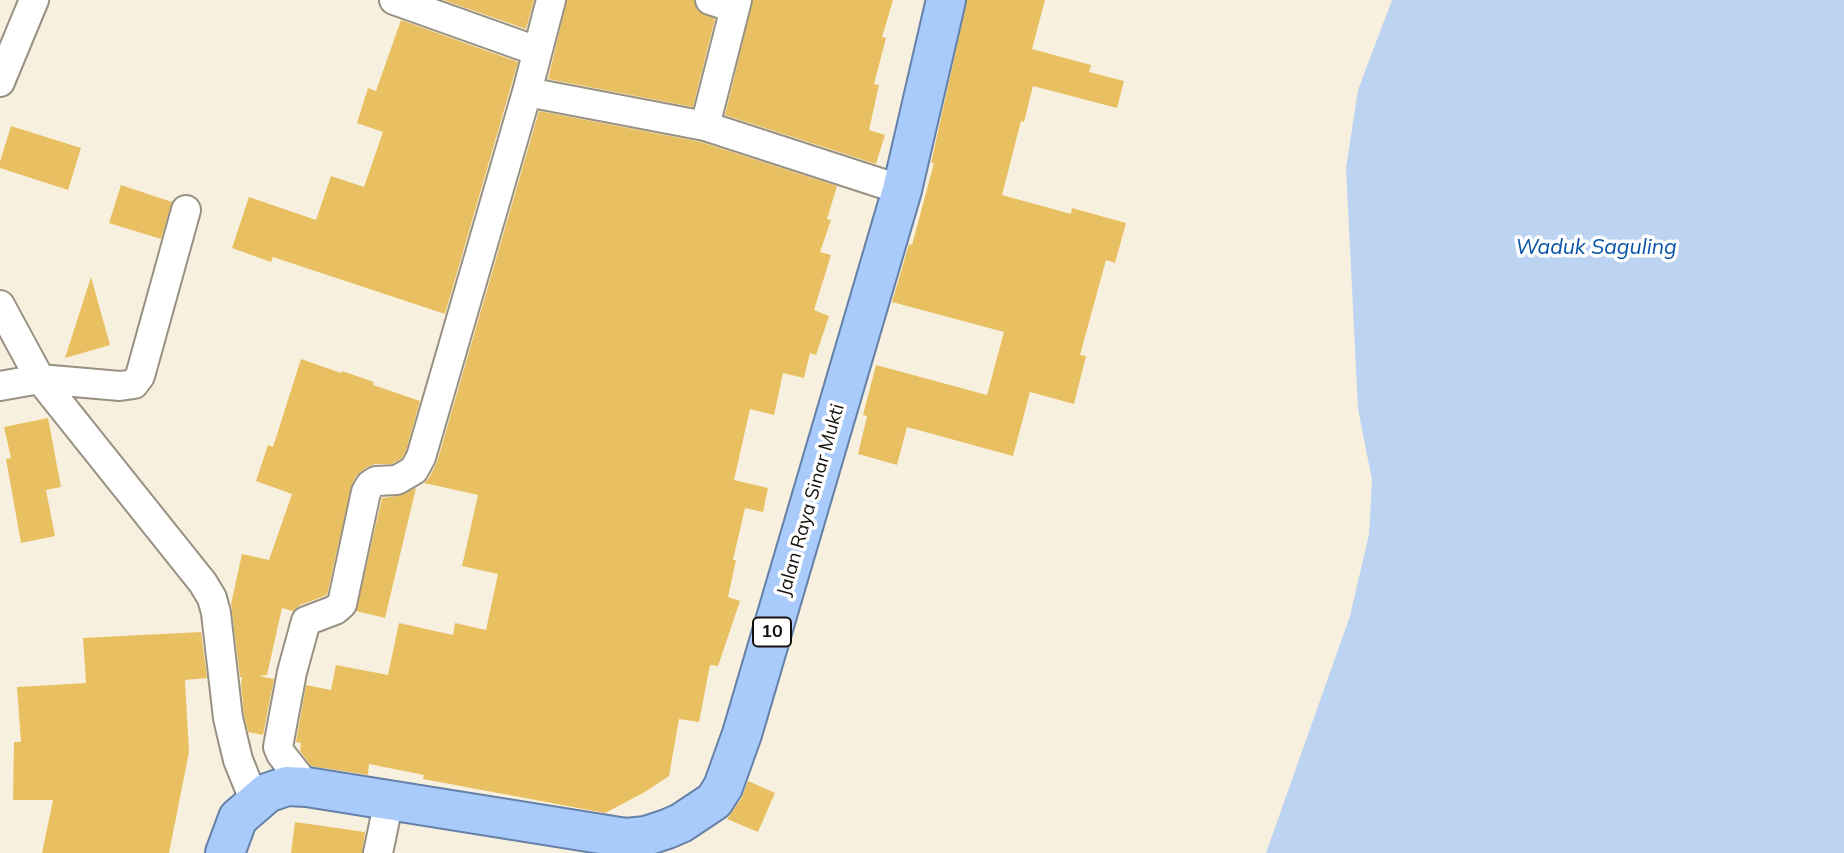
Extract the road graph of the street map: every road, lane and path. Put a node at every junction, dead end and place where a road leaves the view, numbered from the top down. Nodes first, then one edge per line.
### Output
1 (34, 0) edge
2 (394, 0) edge
3 (551, 0) edge
4 (946, 0) edge
5 (727, 3) edge
6 (537, 51) junction
7 (0, 82) edge
8 (527, 92) junction
9 (705, 126) junction
10 (902, 190) junction
11 (186, 210) dead end
12 (0, 305) edge
13 (40, 379) junction
14 (0, 386) edge
15 (307, 787) junction
16 (389, 800) junction
17 (255, 802) junction
18 (225, 853) edge
19 (378, 853) edge

1 - 7 street
2 - 6 street
3 - 6 street
4 - 10 highway, Jalan Raya Sinar Mukti / 10
5 - 9 street
6 - 8 street
8 - 9 street
8 - 15 street
9 - 10 street
10 - 16 highway, Jalan Raya Sinar Mukti / 10
11 - 13 street
12 - 13 street
13 - 14 street
13 - 17 street
15 - 16 highway, Jalan Raya Sinar Mukti / 10
15 - 17 highway, Jalan Raya Sinar Mukti / 10
16 - 19 street
17 - 18 highway, Jalan Raya Sinar Mukti / 10

